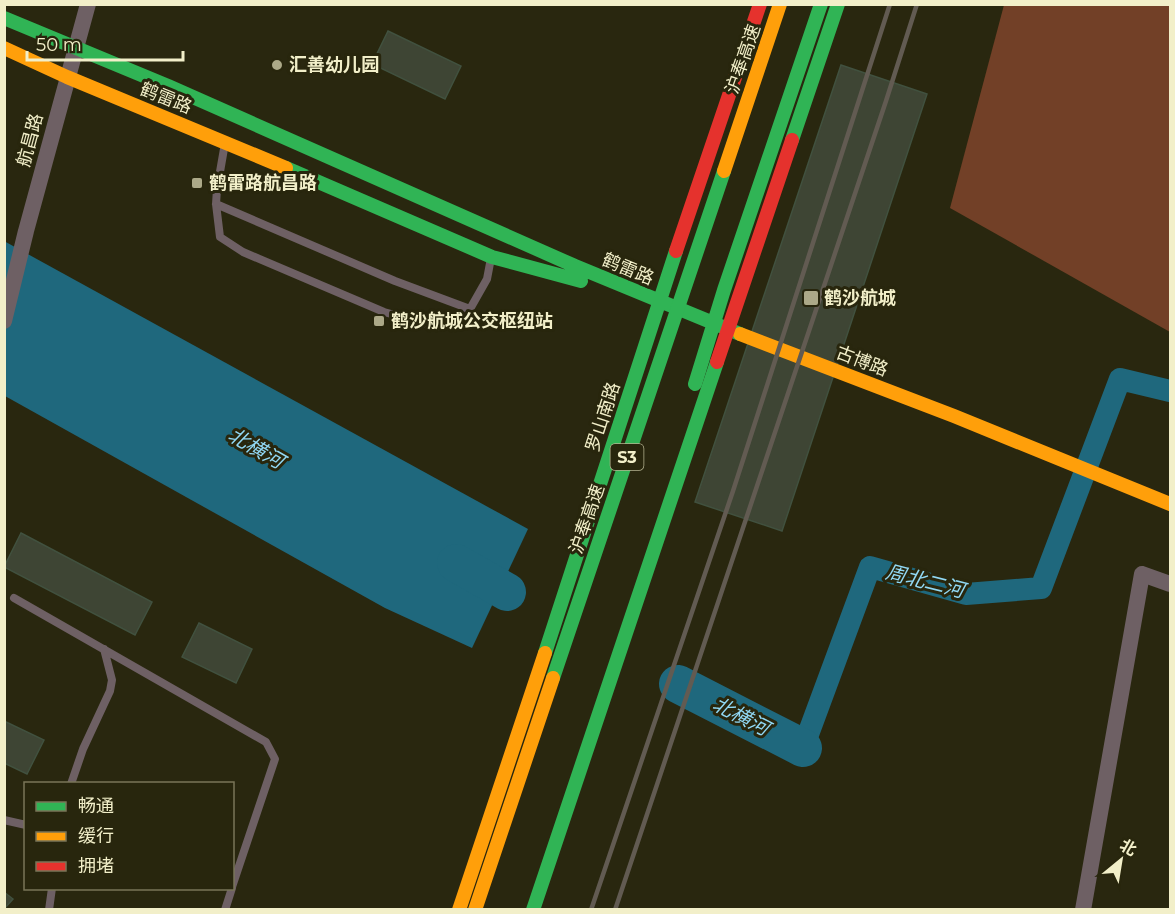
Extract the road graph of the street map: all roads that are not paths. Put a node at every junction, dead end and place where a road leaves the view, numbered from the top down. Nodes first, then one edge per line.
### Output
1 (88, 4) edge
2 (760, 4) edge
3 (780, 4) edge
4 (821, 4) edge
5 (839, 4) edge
6 (4, 18) edge
7 (76, 46) junction
8 (4, 48) edge
9 (806, 51) junction
10 (67, 77) junction
11 (225, 142) junction
12 (216, 204) junction
13 (494, 245) junction
14 (659, 302) junction
15 (470, 309) junction
16 (4, 321) edge
17 (714, 323) junction
18 (1165, 502) edge
19 (1170, 584) edge
20 (14, 598) dead end
21 (104, 649) junction
22 (71, 782) edge
23 (4, 820) edge
24 (24, 825) edge
25 (234, 882) edge
26 (51, 890) edge
27 (231, 890) edge
28 (49, 909) edge
29 (225, 909) edge
30 (459, 909) edge
31 (475, 909) edge
32 (532, 909) edge
33 (1083, 909) edge

1 - 7 street, 航昌路
2 - 14 main road, 罗山南路
3 - 31 main road, 沪奉高速 / S3, bridge
4 - 9 main road
5 - 9 main road
5 - 32 main road, bridge
6 - 7 main road, 鹤雷路
7 - 10 street, 航昌路
7 - 13 main road, 鹤雷路
8 - 10 main road, 鹤雷路
9 - 17 main road
10 - 11 main road, 鹤雷路
10 - 16 street, 航昌路
11 - 12 lane
11 - 13 main road, 鹤雷路
12 - 15 lane
12 - 15 lane
13 - 14 main road, 鹤雷路
13 - 14 main road, 鹤雷路
13 - 15 lane
14 - 17 main road, 古博路
14 - 30 main road, 罗山南路
17 - 18 main road, 古博路
17 - 32 main road
19 - 33 street
20 - 21 lane
21 - 22 lane
21 - 25 lane
23 - 24 lane
26 - 28 lane
27 - 29 lane

